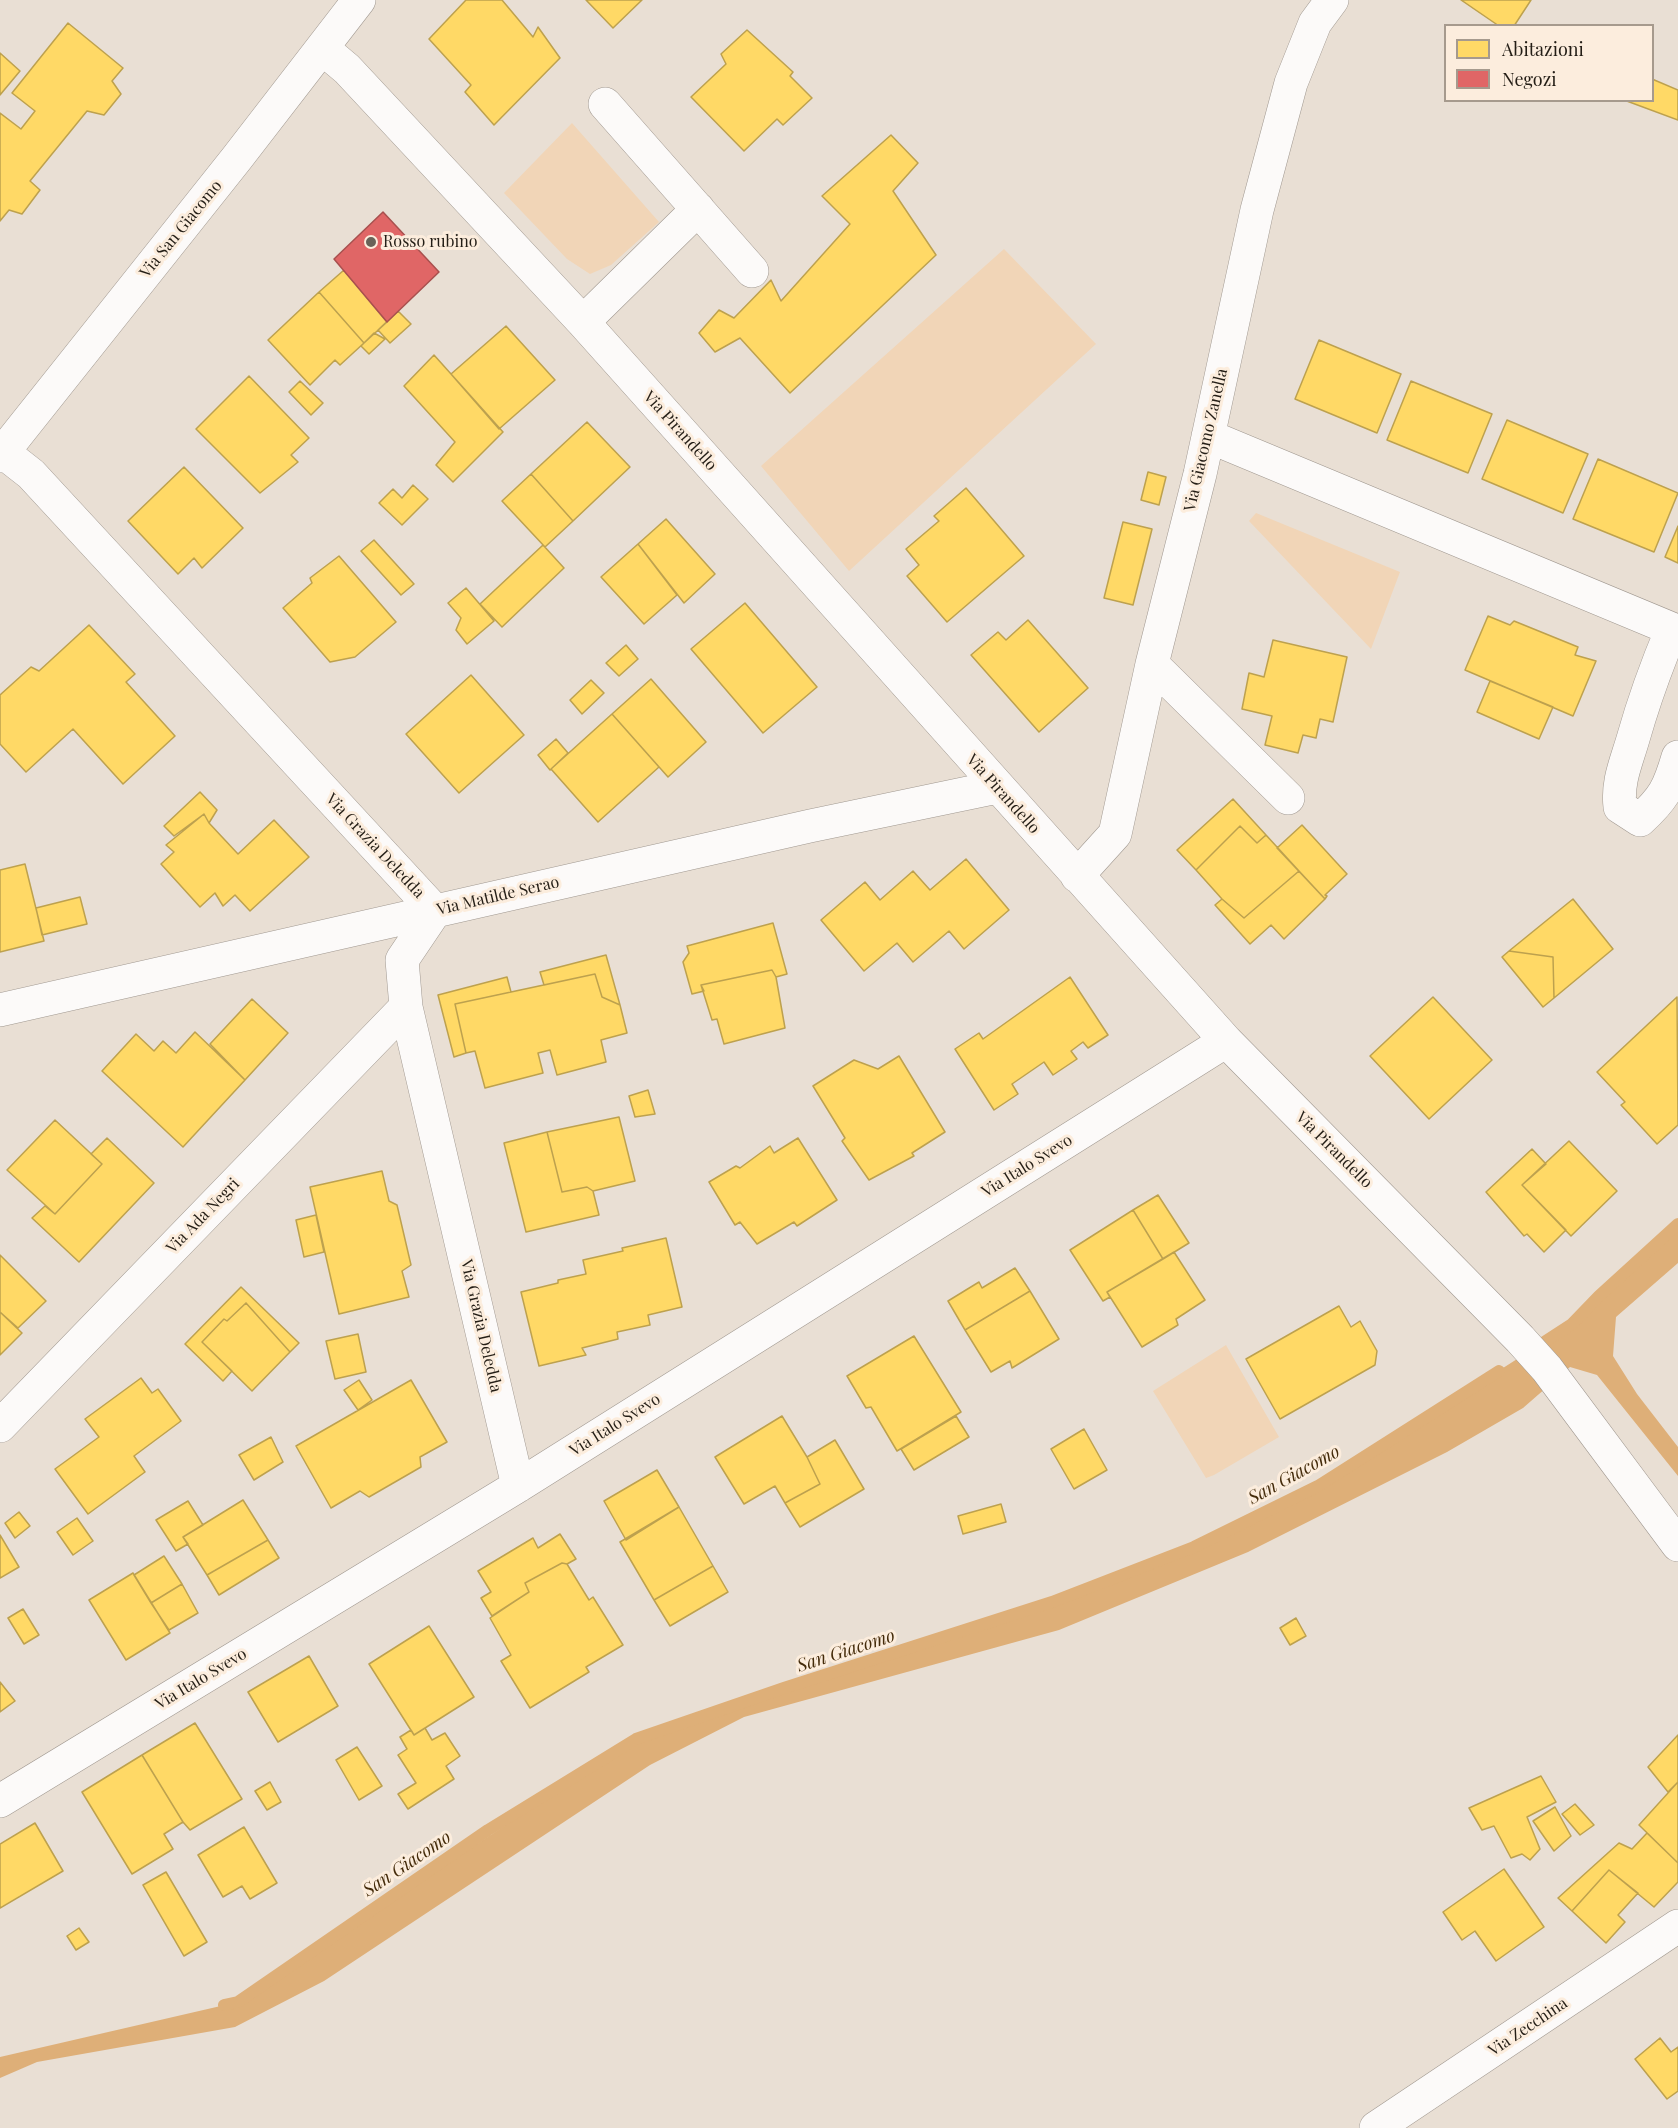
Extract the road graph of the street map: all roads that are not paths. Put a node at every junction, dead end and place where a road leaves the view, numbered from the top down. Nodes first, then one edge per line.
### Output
1 (359, 0) edge
2 (1332, 0) edge
3 (321, 48) junction
4 (605, 104) dead end
5 (698, 209) junction
6 (752, 271) dead end
7 (583, 322) junction
8 (1208, 436) junction
9 (1, 454) edge
10 (1675, 631) edge
11 (1152, 664) junction
12 (1678, 757) edge
13 (997, 787) junction
14 (1288, 798) dead end
15 (1077, 876) junction
16 (435, 911) junction
17 (406, 1007) junction
18 (0, 1010) edge
19 (1226, 1041) junction
20 (0, 1426) edge
21 (518, 1486) junction
22 (1678, 1545) edge
23 (0, 1801) edge
24 (1678, 1926) edge
25 (1376, 2128) edge

1 - 3 street, Via San Giacomo
2 - 8 street, Via Giacomo Zanella
3 - 7 street, Via Pirandello
3 - 9 street, Via San Giacomo
4 - 5 street
5 - 6 street
5 - 7 street
7 - 13 street, Via Pirandello
8 - 10 street
8 - 11 street, Via Giacomo Zanella
9 - 16 street, Via Grazia Deledda
10 - 12 street
11 - 14 street
11 - 15 street, Via Giacomo Zanella
13 - 15 street, Via Pirandello
13 - 16 street, Via Matilde Serao
15 - 19 street, Via Pirandello
16 - 17 street, Via Grazia Deledda
16 - 18 street, Via Matilde Serao
17 - 20 street, Via Ada Negri
17 - 21 street, Via Grazia Deledda
19 - 21 street, Via Italo Svevo
19 - 22 street, Via Pirandello
21 - 23 street, Via Italo Svevo
24 - 25 street, Via Zecchina

